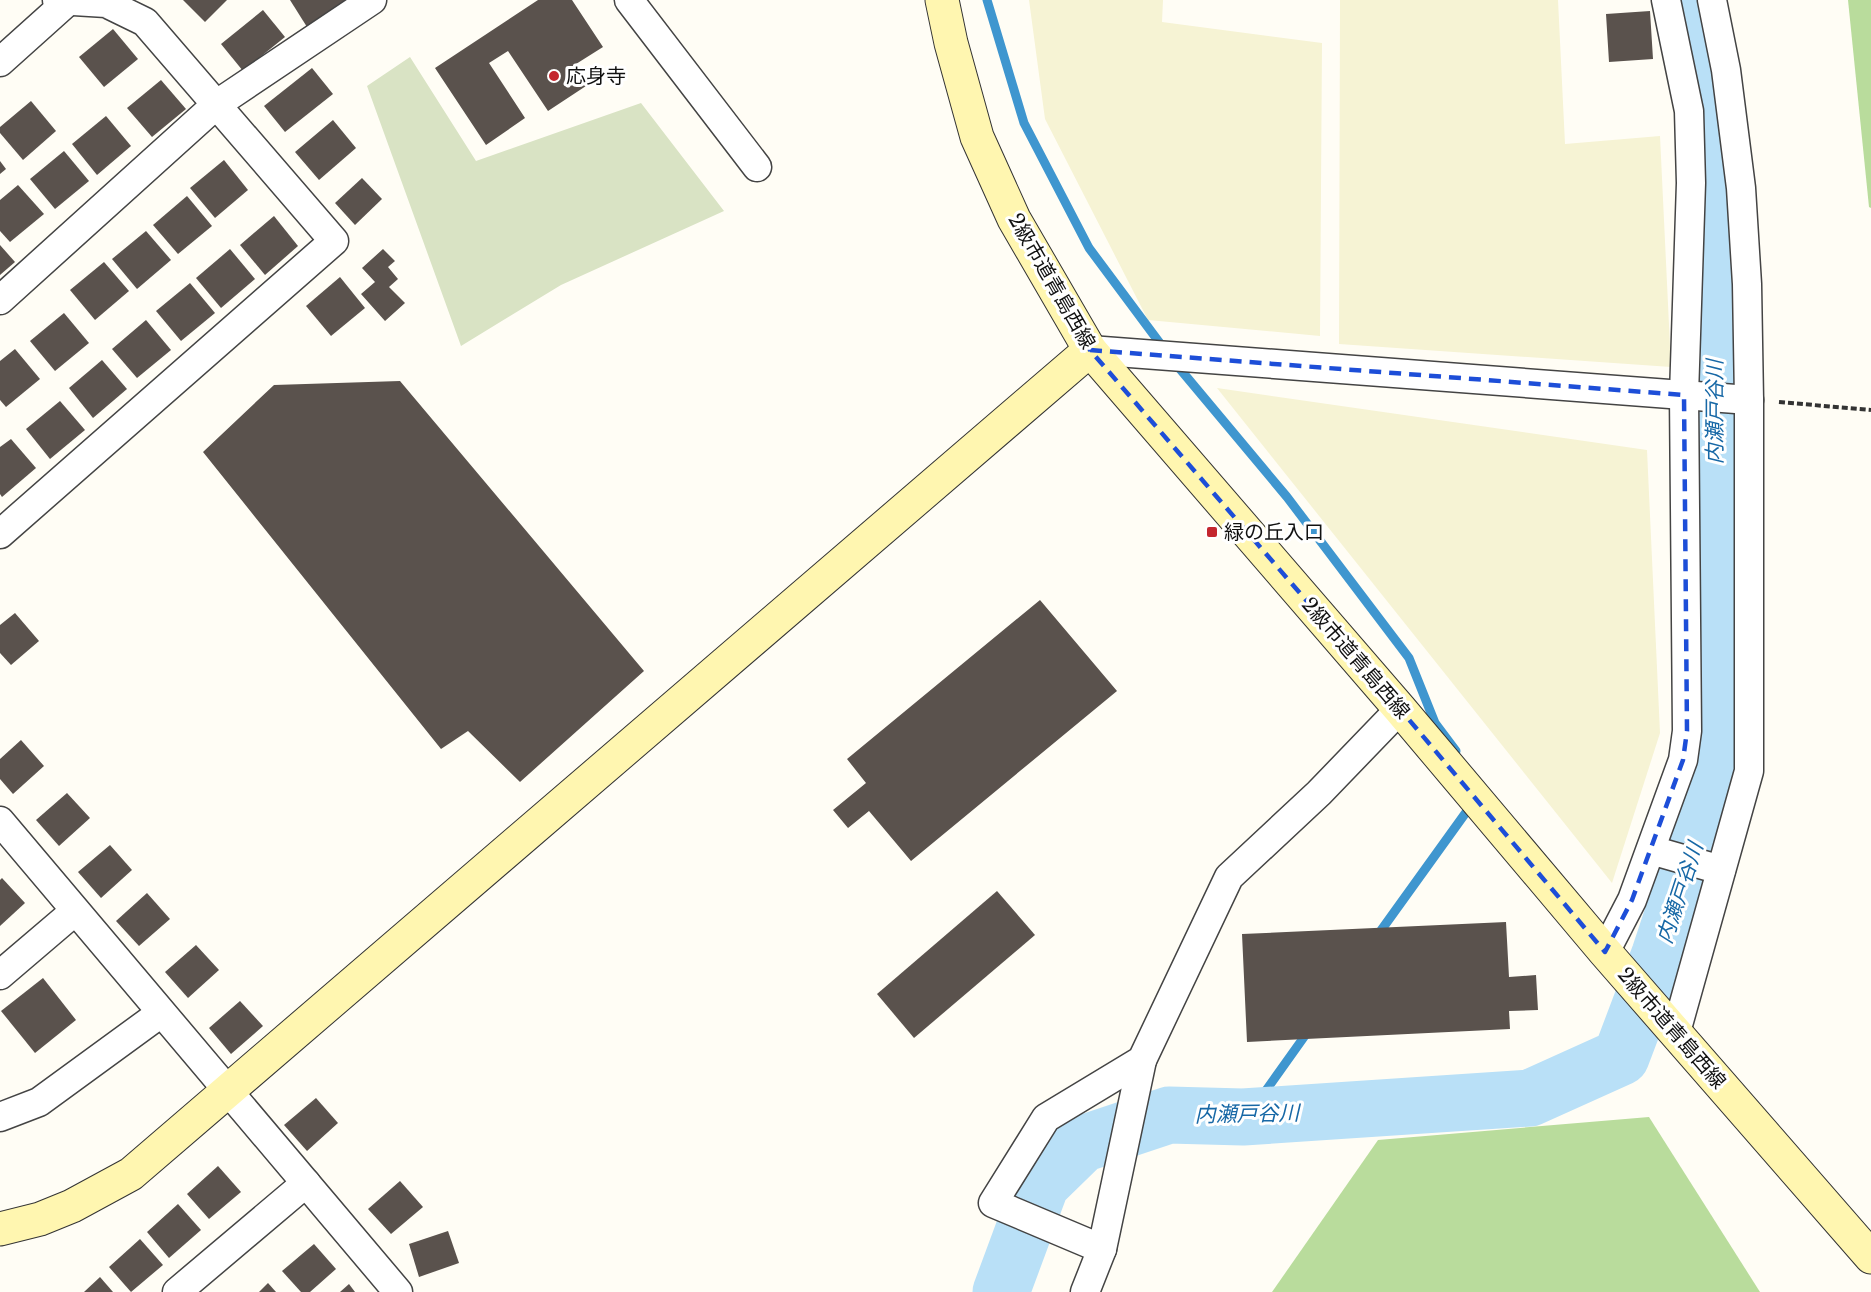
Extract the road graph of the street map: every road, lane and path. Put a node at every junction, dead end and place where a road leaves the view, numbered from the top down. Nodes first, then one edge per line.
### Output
1 (57, 0) edge
2 (372, 0) edge
3 (629, 0) edge
4 (942, 0) edge
5 (1666, 0) edge
6 (1712, 0) edge
7 (68, 1) edge
8 (0, 63) edge
9 (217, 104) junction
10 (757, 167) dead end
11 (0, 300) edge
12 (1090, 350) junction
13 (1684, 395) junction
14 (1749, 400) junction
15 (1871, 410) edge
16 (2, 529) edge
17 (1400, 709) junction
18 (0, 821) edge
19 (1651, 850) junction
20 (1721, 870) junction
21 (75, 911) junction
22 (1605, 952) junction
23 (0, 975) edge
24 (161, 1012) junction
25 (1676, 1032) junction
26 (1142, 1060) junction
27 (228, 1092) junction
28 (0, 1117) edge
29 (306, 1183) junction
30 (0, 1229) edge
31 (1102, 1249) junction
32 (1871, 1257) edge
33 (177, 1292) edge
34 (399, 1292) edge
35 (1085, 1292) edge

1 - 7 street
2 - 9 street
3 - 10 street
4 - 12 street, 2級市道青島西線
5 - 13 street
6 - 14 street
7 - 8 street
7 - 9 street
9 - 11 street
9 - 16 street
12 - 13 street
12 - 17 street, 2級市道青島西線
12 - 27 street
13 - 14 street
13 - 19 street
14 - 15 path
14 - 20 street
17 - 22 street, 2級市道青島西線
17 - 26 street
18 - 21 street
19 - 20 street
19 - 22 street
20 - 25 street
21 - 23 street
21 - 24 street
22 - 25 street, 2級市道青島西線
24 - 27 street
24 - 28 street
25 - 32 street, 2級市道青島西線
26 - 31 street
26 - 31 street
27 - 29 street
27 - 30 street
29 - 33 street
29 - 34 street
31 - 35 street

